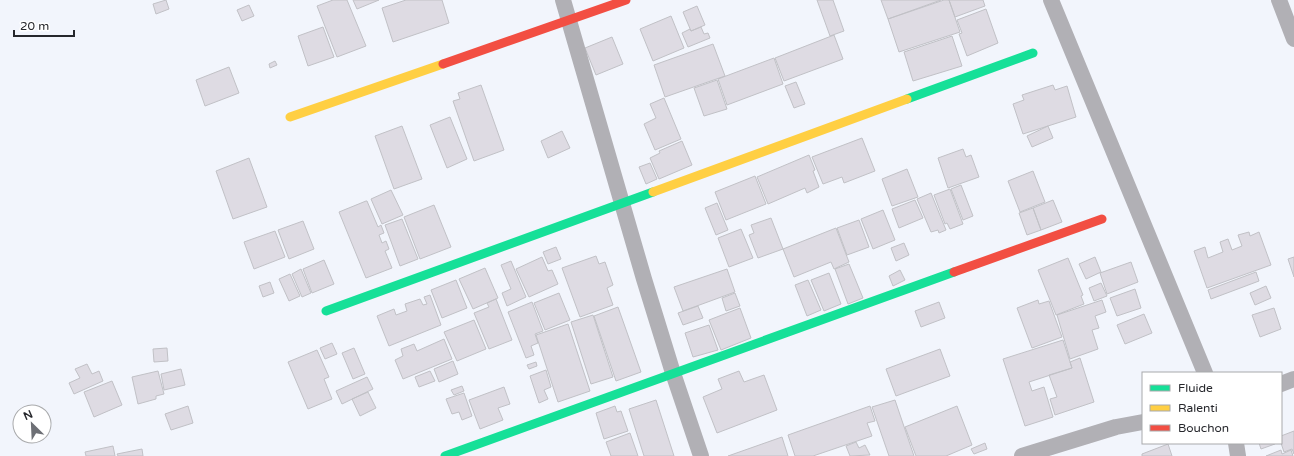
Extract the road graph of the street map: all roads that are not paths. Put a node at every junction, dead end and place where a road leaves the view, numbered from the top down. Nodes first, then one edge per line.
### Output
1 (563, 0) edge
2 (626, 0) edge
3 (1051, 0) edge
4 (1279, 0) edge
5 (568, 21) junction
6 (1294, 40) edge
7 (1032, 53) dead end
8 (290, 117) dead end
9 (622, 203) junction
10 (1102, 219) dead end
11 (326, 311) dead end
12 (1205, 372) edge
13 (673, 374) junction
14 (1294, 379) edge
15 (1282, 384) edge
16 (1142, 422) edge
17 (1236, 444) edge
18 (1025, 455) edge
19 (445, 456) edge
20 (701, 456) edge
21 (1238, 456) edge

1 - 5 street
2 - 5 street
3 - 12 street
4 - 6 street
5 - 8 street
5 - 9 street
7 - 9 street
9 - 11 street
9 - 13 street
10 - 13 street
13 - 19 street
13 - 20 street
14 - 15 street
16 - 18 street
17 - 21 street

